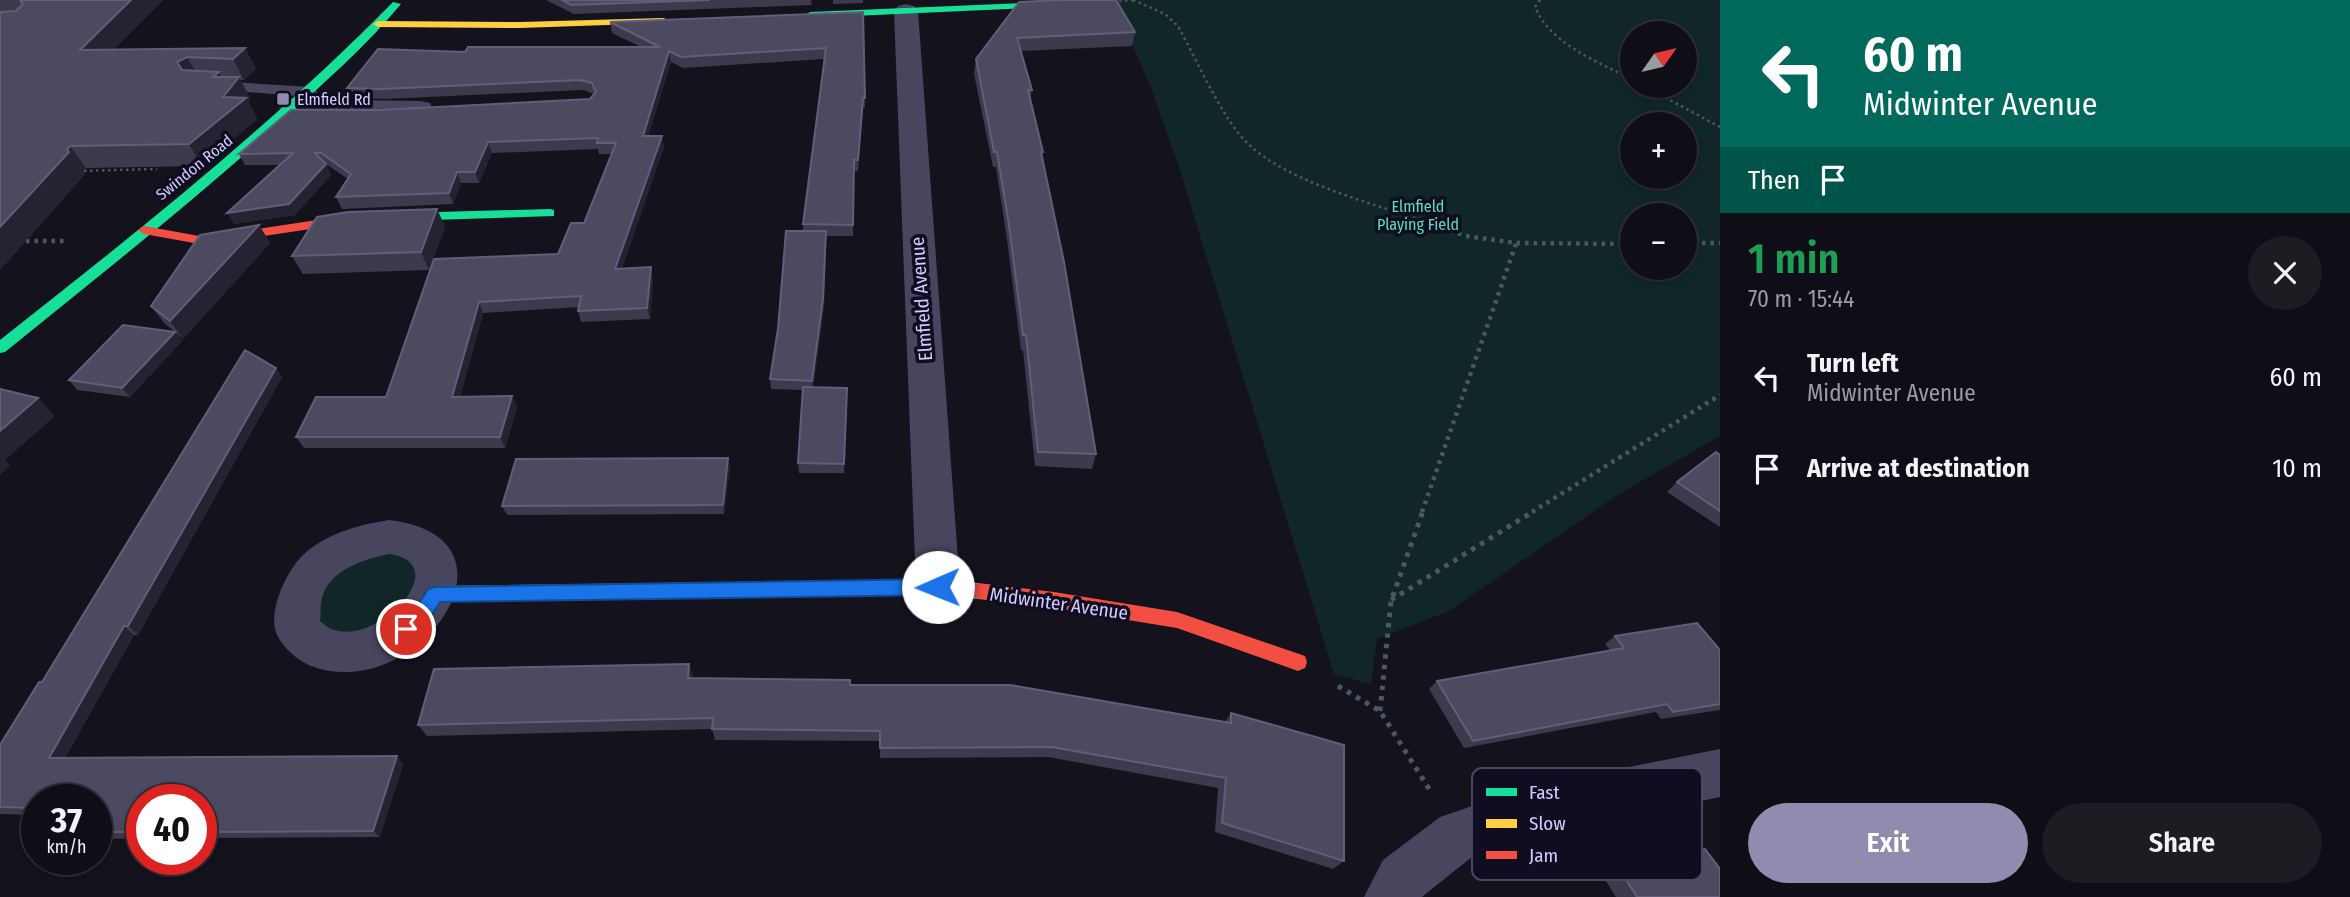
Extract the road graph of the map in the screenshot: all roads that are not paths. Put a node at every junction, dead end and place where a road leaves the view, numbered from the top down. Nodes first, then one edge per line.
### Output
1 (399, 0) edge
2 (1088, 2) edge
3 (906, 12) junction
4 (799, 16) edge
5 (679, 21) edge
6 (378, 24) junction
7 (199, 85) edge
8 (301, 100) junction
9 (450, 107) edge
10 (550, 213) dead end
11 (144, 230) junction
12 (0, 348) edge
13 (938, 587) junction
14 (435, 594) dead end
15 (1298, 662) road end
16 (1720, 773) edge
17 (1702, 777) edge
18 (1472, 830) edge
19 (1391, 897) edge

1 - 6 street, Swindon Road
2 - 3 street
3 - 4 street
3 - 13 street, Elmfield Avenue
5 - 6 street
6 - 8 street, Swindon Road
7 - 8 lane
8 - 9 street
8 - 11 street, Swindon Road
10 - 11 street
11 - 12 street, Swindon Road
13 - 14 street, Midwinter Avenue
13 - 15 street, Midwinter Avenue
16 - 17 street
18 - 19 street

